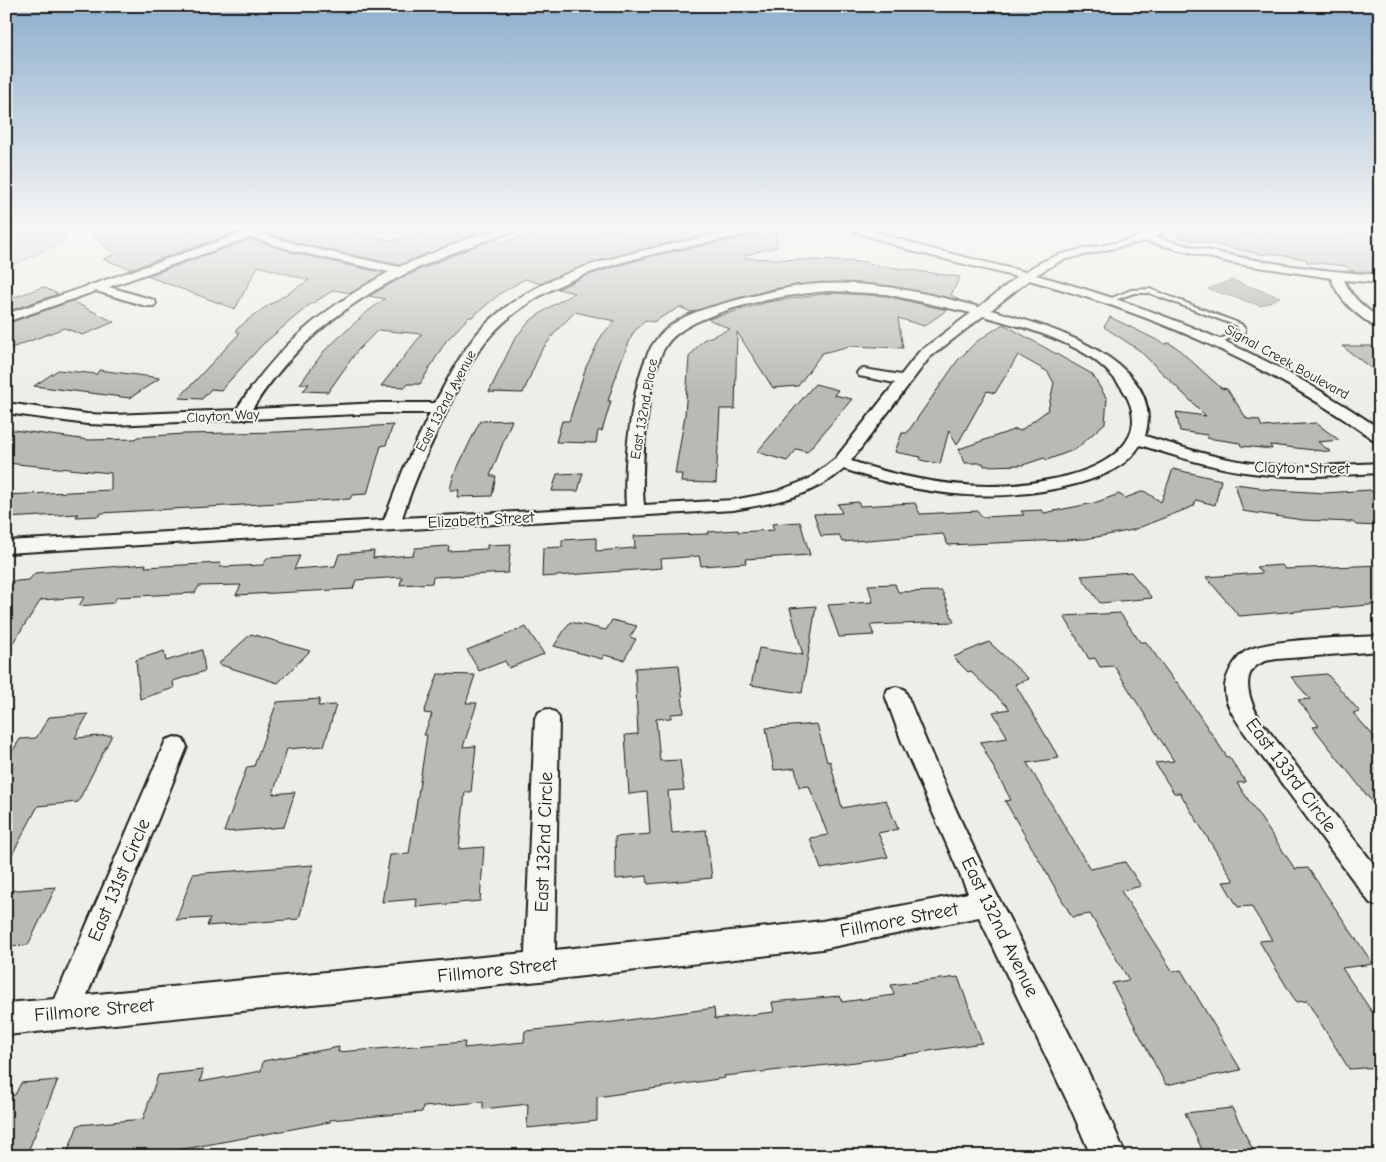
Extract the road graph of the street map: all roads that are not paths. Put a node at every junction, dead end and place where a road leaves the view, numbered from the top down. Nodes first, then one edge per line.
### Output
1 (107, 283) edge
2 (379, 283) edge
3 (556, 283) edge
4 (1017, 283) edge
5 (1052, 283) edge
6 (1338, 283) edge
7 (96, 287) junction
8 (1110, 300) junction
9 (150, 303) dead end
10 (980, 311) junction
11 (6, 318) edge
12 (1380, 324) edge
13 (1217, 342) junction
14 (864, 373) dead end
15 (905, 380) junction
16 (6, 408) edge
17 (441, 408) junction
18 (240, 416) junction
19 (1380, 437) edge
20 (1137, 439) junction
21 (841, 463) junction
22 (1380, 468) edge
23 (635, 512) junction
24 (392, 525) junction
25 (6, 547) edge
26 (1380, 643) edge
27 (896, 695) dead end
28 (547, 718) dead end
29 (175, 747) dead end
30 (1380, 894) edge
31 (986, 903) junction
32 (540, 966) junction
33 (64, 1014) junction
34 (6, 1019) edge
35 (1109, 1156) edge

1 - 7 street
2 - 18 street
3 - 17 street, East 132nd Avenue
4 - 10 street, Elizabeth Street
5 - 8 street, Signal Creek Boulevard
6 - 12 street
7 - 9 street
7 - 11 street
8 - 13 street, Signal Creek Boulevard
8 - 13 lane
10 - 15 street, Elizabeth Street
10 - 20 street
10 - 23 street, East 132nd Place
13 - 19 street, Signal Creek Boulevard
14 - 15 street
15 - 21 street, Elizabeth Street
16 - 18 street, Clayton Way
17 - 18 street, Clayton Way
17 - 24 street, East 132nd Avenue
20 - 21 street
20 - 22 street, Clayton Street
21 - 23 street, Elizabeth Street
23 - 24 street, Elizabeth Street
24 - 25 street, Elizabeth Street
26 - 30 street, East 133rd Circle
27 - 31 street, East 132nd Avenue
28 - 32 street, East 132nd Circle
29 - 33 street, East 131st Circle
31 - 32 street, Fillmore Street
31 - 35 street, East 132nd Avenue
32 - 33 street, Fillmore Street
33 - 34 street, Fillmore Street

